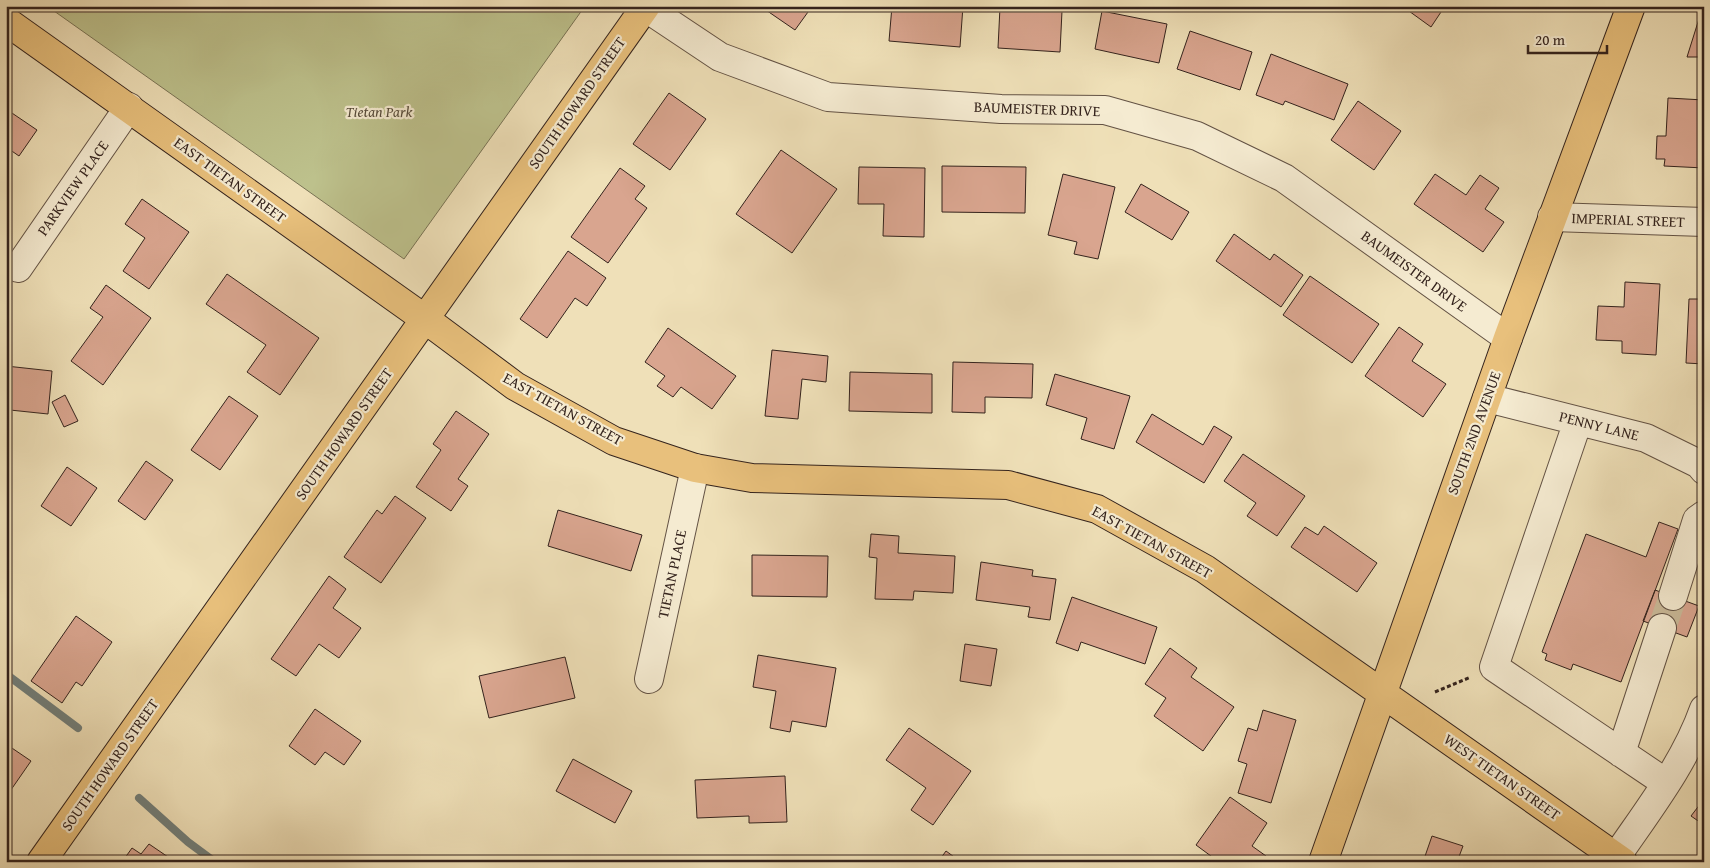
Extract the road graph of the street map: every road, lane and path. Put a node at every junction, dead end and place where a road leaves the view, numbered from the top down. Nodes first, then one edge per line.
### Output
1 (646, 6) edge
2 (1632, 6) edge
3 (6, 20) edge
4 (129, 107) junction
5 (1552, 217) junction
6 (1704, 222) edge
7 (18, 268) dead end
8 (425, 319) junction
9 (1508, 338) junction
10 (1487, 398) junction
11 (1578, 421) junction
12 (695, 468) junction
13 (1704, 470) edge
14 (1704, 515) edge
15 (1672, 596) tunnel mouth
16 (1662, 628) tunnel mouth
17 (1494, 667) junction
18 (649, 679) dead end
19 (1435, 692) dead end
20 (1381, 693) junction
21 (1704, 708) edge
22 (1621, 753) junction
23 (1666, 783) junction
24 (1620, 859) edge
25 (42, 862) edge
26 (1323, 862) edge

1 - 8 main road, SOUTH HOWARD STREET
1 - 9 street, BAUMEISTER DRIVE
2 - 5 main road, SOUTH 2ND AVENUE
3 - 4 main road, EAST TIETAN STREET
4 - 7 street, PARKVIEW PLACE
4 - 8 main road, EAST TIETAN STREET
5 - 6 street, IMPERIAL STREET
5 - 9 main road, SOUTH 2ND AVENUE
8 - 12 main road, EAST TIETAN STREET
8 - 25 main road, SOUTH HOWARD STREET
9 - 10 main road, SOUTH 2ND AVENUE
10 - 11 street, PENNY LANE
10 - 20 main road, SOUTH 2ND AVENUE
11 - 13 street, PENNY LANE
11 - 17 street
12 - 18 street, TIETAN PLACE
12 - 20 main road, EAST TIETAN STREET
14 - 15 street
16 - 22 street
17 - 19 path
17 - 22 street
20 - 24 main road, WEST TIETAN STREET
20 - 26 main road, SOUTH 2ND AVENUE
21 - 23 street
22 - 23 street
23 - 24 street

